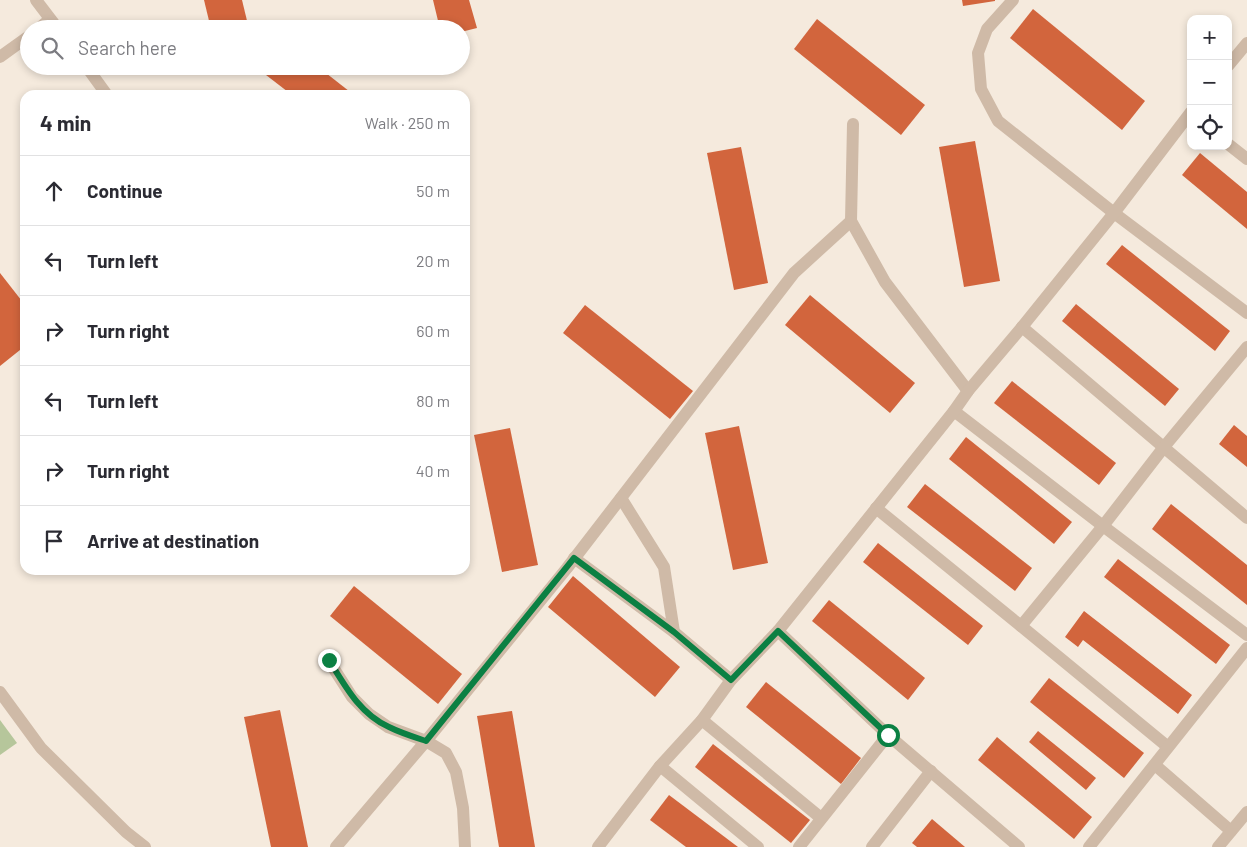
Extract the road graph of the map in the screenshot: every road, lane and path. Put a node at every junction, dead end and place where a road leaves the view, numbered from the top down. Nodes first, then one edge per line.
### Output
1 (36, 0) edge
2 (1013, 0) edge
3 (51, 20) edge
4 (20, 43) edge
5 (1247, 43) edge
6 (0, 57) edge
7 (1232, 61) edge
8 (93, 75) edge
9 (103, 90) edge
10 (1187, 116) edge
11 (853, 124) dead end
12 (1232, 147) edge
13 (1247, 159) edge
14 (1114, 214) junction
15 (851, 221) junction
16 (1247, 313) edge
17 (1022, 327) junction
18 (1247, 348) edge
19 (968, 391) junction
20 (954, 411) junction
21 (1164, 447) junction
22 (621, 498) junction
23 (876, 508) junction
24 (1247, 518) edge
25 (1103, 526) junction
26 (574, 558) junction
27 (1021, 626) junction
28 (778, 631) junction
29 (674, 632) junction
30 (1247, 635) edge
31 (1247, 648) edge
32 (329, 660) dead end
33 (731, 680) junction
34 (0, 692) edge
35 (702, 720) junction
36 (888, 735) junction
37 (426, 741) junction
38 (1168, 747) junction
39 (1155, 764) junction
40 (660, 766) junction
41 (930, 771) junction
42 (1247, 812) edge
43 (822, 818) junction
44 (1232, 831) junction
45 (145, 847) edge
46 (336, 847) edge
47 (465, 847) edge
48 (598, 847) edge
49 (758, 847) edge
50 (799, 847) edge
51 (872, 847) edge
52 (1020, 847) edge
53 (1089, 847) edge
54 (1218, 847) edge

1 - 3 street
2 - 14 street
4 - 6 street
5 - 7 street
8 - 9 street
10 - 14 street
11 - 15 street
12 - 13 street
14 - 16 street
14 - 17 street
15 - 19 street
15 - 22 street
17 - 19 street
17 - 21 street
18 - 21 street
19 - 20 street
20 - 23 street
20 - 25 street
21 - 24 street
21 - 25 street
22 - 26 street
22 - 29 street
23 - 27 street
23 - 28 street
25 - 27 street
25 - 30 street
26 - 29 street
26 - 37 street
27 - 38 street
28 - 33 street
28 - 36 street
29 - 33 street
31 - 38 street
32 - 37 street
33 - 35 street
34 - 45 street
35 - 40 street
35 - 43 street
36 - 41 street
36 - 43 street
37 - 46 street
37 - 47 street
38 - 39 street
39 - 44 street
39 - 53 street
40 - 48 street
40 - 49 street
41 - 51 street
41 - 52 street
42 - 44 street
43 - 50 street
44 - 54 street

